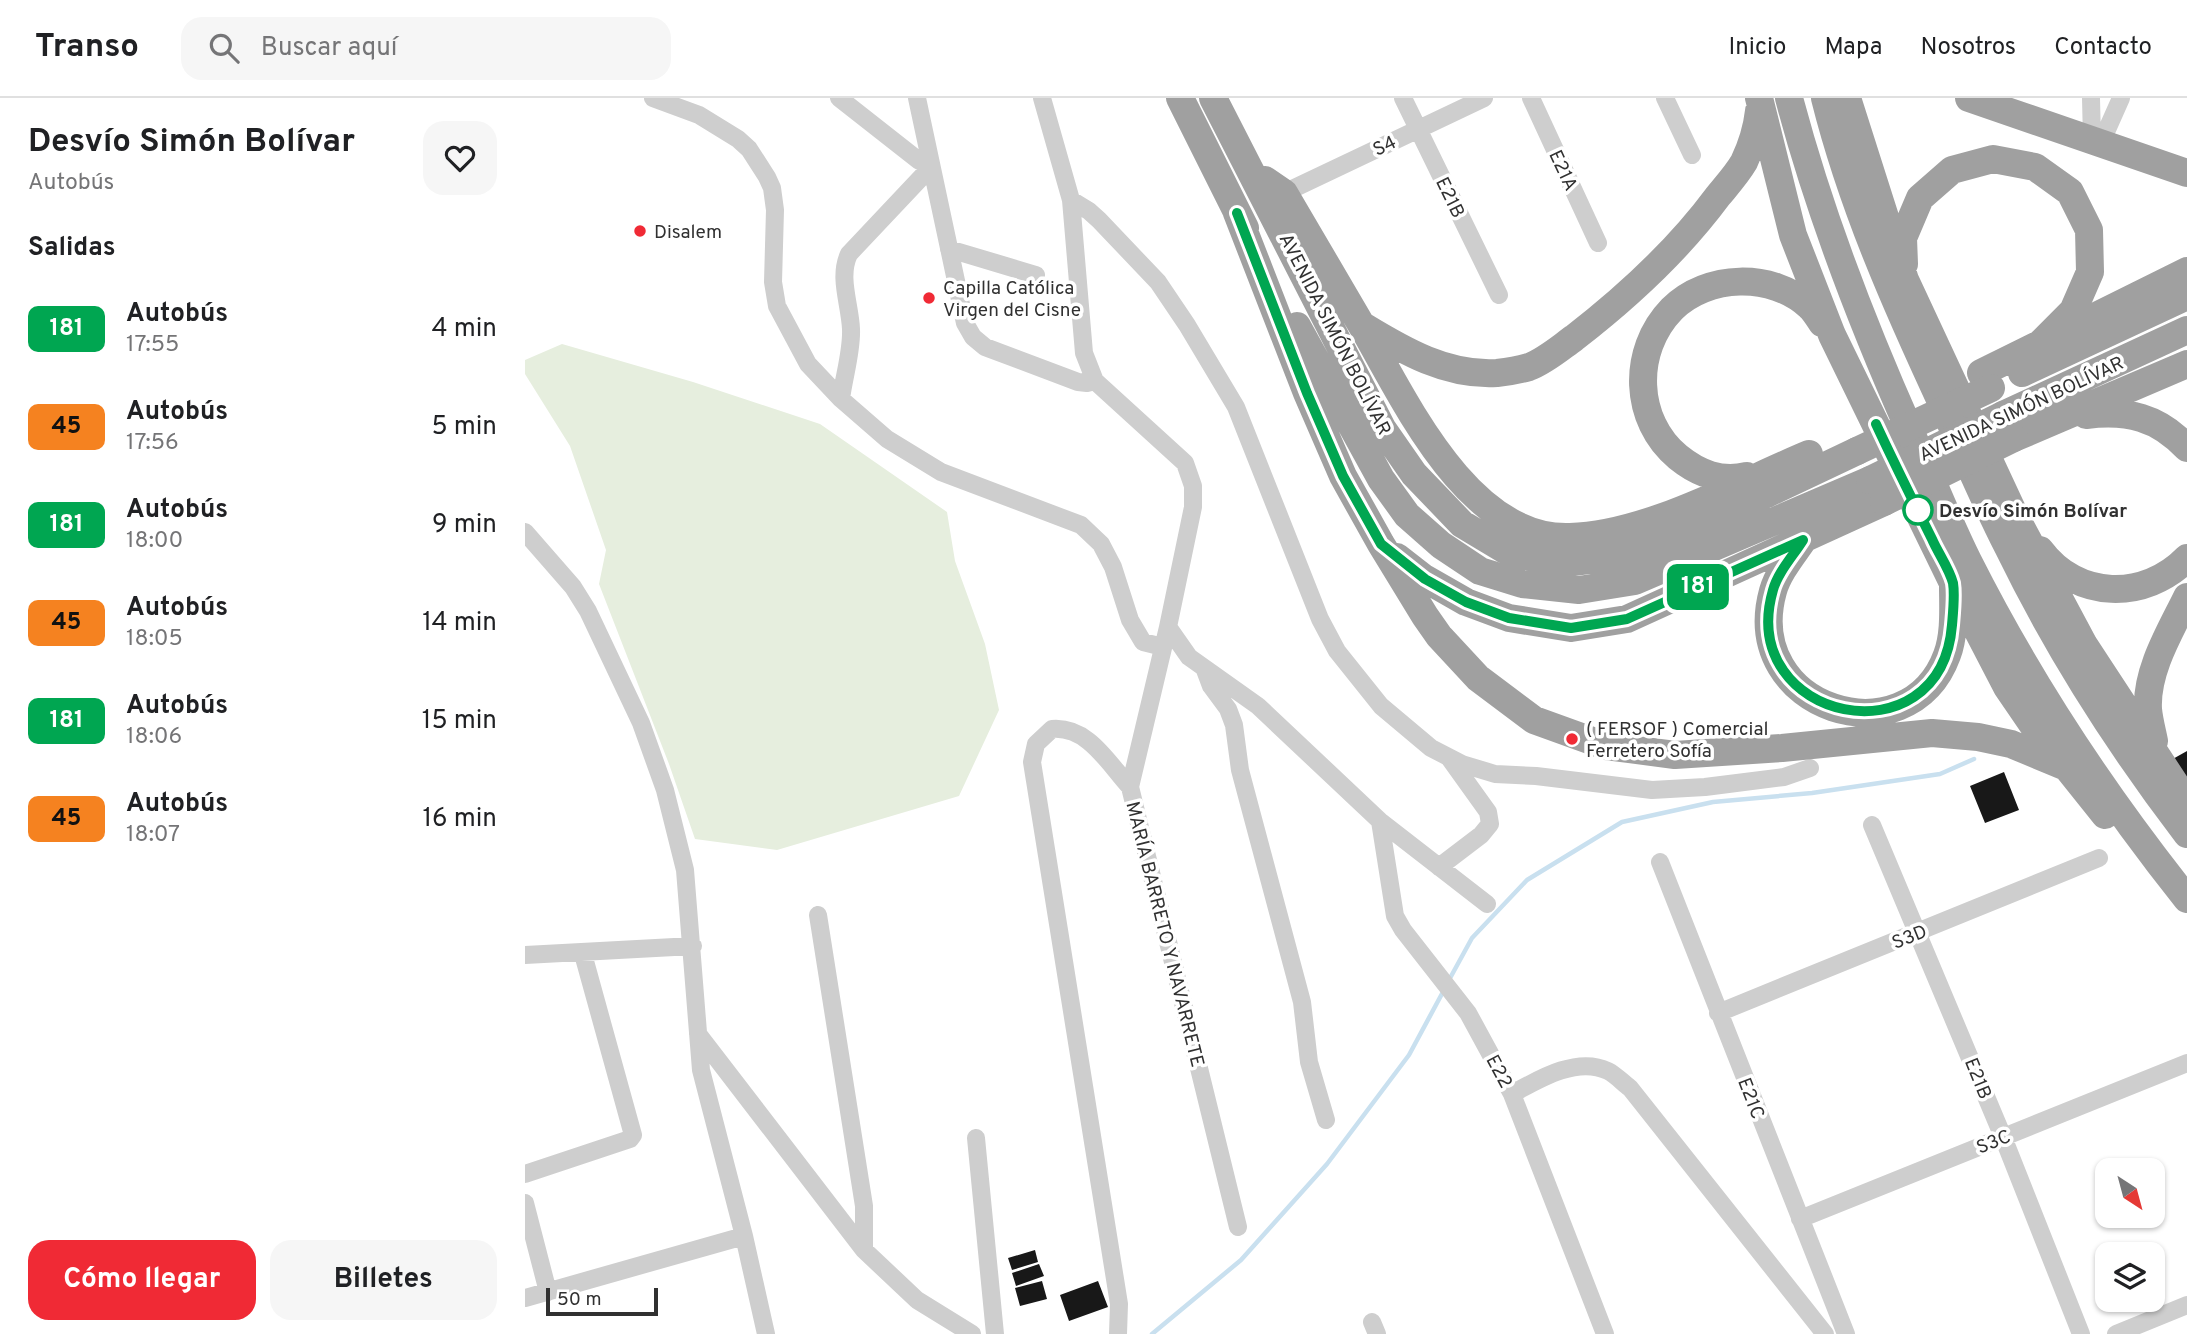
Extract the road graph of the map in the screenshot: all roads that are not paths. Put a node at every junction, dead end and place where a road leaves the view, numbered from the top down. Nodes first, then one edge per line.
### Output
1 (653, 98) edge
2 (839, 98) edge
3 (917, 98) edge
4 (1042, 98) edge
5 (1179, 98) edge
6 (1213, 98) edge
7 (1403, 98) edge
8 (1484, 98) edge
9 (1531, 98) edge
10 (1665, 98) edge
11 (1789, 98) edge
12 (1825, 98) edge
13 (1847, 98) edge
14 (1969, 98) edge
15 (2091, 98) edge
16 (2121, 98) edge
17 (1760, 99) edge
18 (1418, 129) junction
19 (2096, 141) junction
20 (1692, 155) dead end
21 (931, 167) junction
22 (1252, 172) junction
23 (2187, 173) edge
24 (1284, 193) junction
25 (1071, 200) junction
26 (1237, 213) junction
27 (1598, 243) dead end
28 (949, 249) junction
29 (2187, 271) edge
30 (1036, 275) dead end
31 (1905, 280) junction
32 (1499, 295) dead end
33 (2187, 296) edge
34 (1361, 324) junction
35 (2187, 330) edge
36 (1832, 335) junction
37 (2041, 343) junction
38 (2187, 364) edge
39 (1095, 381) junction
40 (1986, 381) junction
41 (841, 398) junction
42 (2066, 417) junction
43 (2009, 427) junction
44 (1854, 443) junction
45 (2187, 448) edge
46 (1767, 471) junction
47 (1877, 491) junction
48 (2015, 516) junction
49 (525, 532) edge
50 (1803, 540) junction
51 (1381, 544) junction
52 (2187, 558) edge
53 (1953, 583) junction
54 (2187, 597) edge
55 (1166, 634) junction
56 (1205, 670) junction
57 (2157, 754) junction
58 (1449, 758) junction
59 (2064, 766) junction
60 (1810, 768) dead end
61 (1130, 787) junction
62 (2187, 802) edge
63 (1380, 821) junction
64 (1872, 825) dead end
65 (2187, 834) edge
66 (2099, 858) dead end
67 (2156, 860) junction
68 (1660, 862) dead end
69 (1439, 867) junction
70 (2187, 898) edge
71 (1486, 904) dead end
72 (818, 915) dead end
73 (1918, 932) junction
74 (693, 946) junction
75 (583, 954) junction
76 (525, 955) edge
77 (1718, 1013) junction
78 (698, 1034) junction
79 (2187, 1063) edge
80 (1512, 1094) junction
81 (1326, 1120) dead end
82 (2003, 1137) junction
83 (976, 1138) dead end
84 (525, 1174) edge
85 (525, 1203) edge
86 (1800, 1219) junction
87 (1238, 1227) dead end
88 (744, 1236) junction
89 (864, 1250) junction
90 (548, 1292) junction
91 (525, 1298) edge
92 (2187, 1305) edge
93 (766, 1334) edge
94 (972, 1334) edge
95 (995, 1334) edge
96 (1118, 1334) edge
97 (1605, 1334) edge
98 (1825, 1334) edge
99 (1846, 1334) edge
100 (2081, 1334) edge
101 (2116, 1334) edge

1 - 41 street
2 - 21 street
3 - 21 street
4 - 25 street, MARÍA BARRETO Y NAVARRETE
5 - 26 highway, AVENIDA SIMÓN BOLÍVAR
6 - 22 highway, AVENIDA SIMÓN BOLÍVAR
7 - 18 street, E21B
8 - 18 street, S4
9 - 27 street, E21A
10 - 20 street
11 - 67 highway
12 - 65 highway
13 - 31 highway
14 - 19 highway
15 - 19 street
16 - 19 street
17 - 34 highway
17 - 36 highway
18 - 24 street, S4
18 - 32 street, E21B
19 - 23 highway
21 - 28 street
21 - 41 street
22 - 24 highway
22 - 44 highway, AVENIDA SIMÓN BOLÍVAR
24 - 34 highway
25 - 39 street, MARÍA BARRETO Y NAVARRETE
25 - 58 street
26 - 47 highway, AVENIDA SIMÓN BOLÍVAR
26 - 51 highway
28 - 30 street
28 - 39 street
29 - 37 highway
31 - 37 highway
31 - 48 highway
33 - 40 highway, AVENIDA SIMÓN BOLÍVAR
34 - 46 highway
35 - 43 highway, AVENIDA SIMÓN BOLÍVAR
36 - 46 highway
36 - 53 highway
37 - 40 highway
38 - 42 highway
39 - 55 street, MARÍA BARRETO Y NAVARRETE
40 - 44 highway
41 - 55 street
42 - 43 highway
42 - 45 highway
43 - 47 highway, bridge
44 - 46 highway
47 - 50 highway
48 - 52 highway
48 - 57 highway
49 - 74 street
50 - 51 highway
50 - 53 highway
51 - 59 highway
53 - 59 highway
54 - 57 highway
55 - 56 street
55 - 61 street, MARÍA BARRETO Y NAVARRETE
56 - 63 street
56 - 81 street
57 - 62 highway
58 - 60 street
58 - 69 street
59 - 67 highway
61 - 87 street, MARÍA BARRETO Y NAVARRETE
61 - 96 street
63 - 69 street
63 - 80 street, E22
64 - 73 street, E21B
66 - 73 street, S3D
67 - 70 highway
68 - 77 street, E21C
69 - 71 street
72 - 89 street
73 - 77 street, S3D
73 - 82 street, E21B
74 - 75 street
74 - 78 street
75 - 76 street
75 - 84 street
77 - 86 street, E21C
78 - 88 street
78 - 89 street
79 - 82 street, S3C
80 - 97 street, E22
80 - 98 street
82 - 86 street, S3C
82 - 100 street, E21B
83 - 95 street
85 - 90 street
86 - 99 street, E21C
88 - 90 street
88 - 93 street
89 - 94 street
90 - 91 street
92 - 101 street

